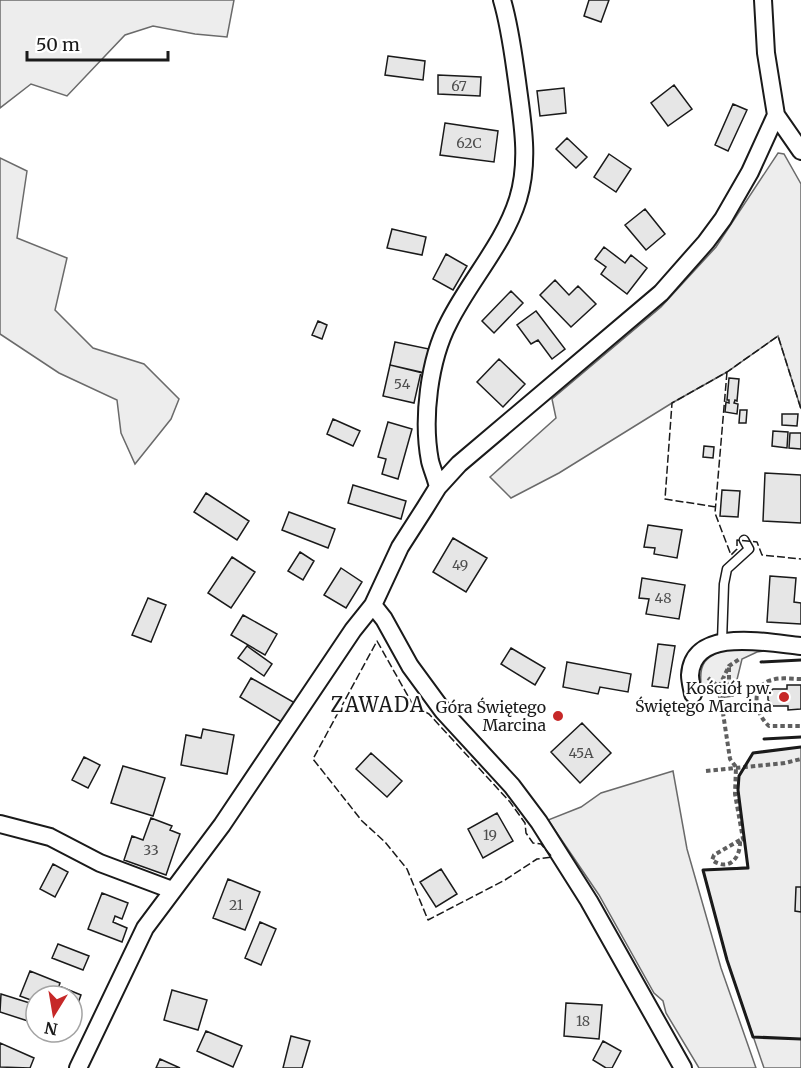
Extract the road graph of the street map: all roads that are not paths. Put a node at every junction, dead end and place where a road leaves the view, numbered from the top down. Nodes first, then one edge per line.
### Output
1 (502, 0) edge
2 (763, 0) edge
3 (776, 115) junction
4 (801, 151) edge
5 (438, 487) junction
6 (744, 540) dead end
7 (373, 605) junction
8 (722, 641) junction
9 (801, 646) edge
10 (693, 694) dead end
11 (0, 824) edge
12 (172, 890) junction
13 (78, 1068) edge
14 (683, 1068) edge

1 - 5 street
2 - 3 street
3 - 4 street
3 - 5 street
5 - 7 street
6 - 8 lane
7 - 12 street
7 - 14 street
8 - 9 street
8 - 10 street
11 - 12 street
12 - 13 street

